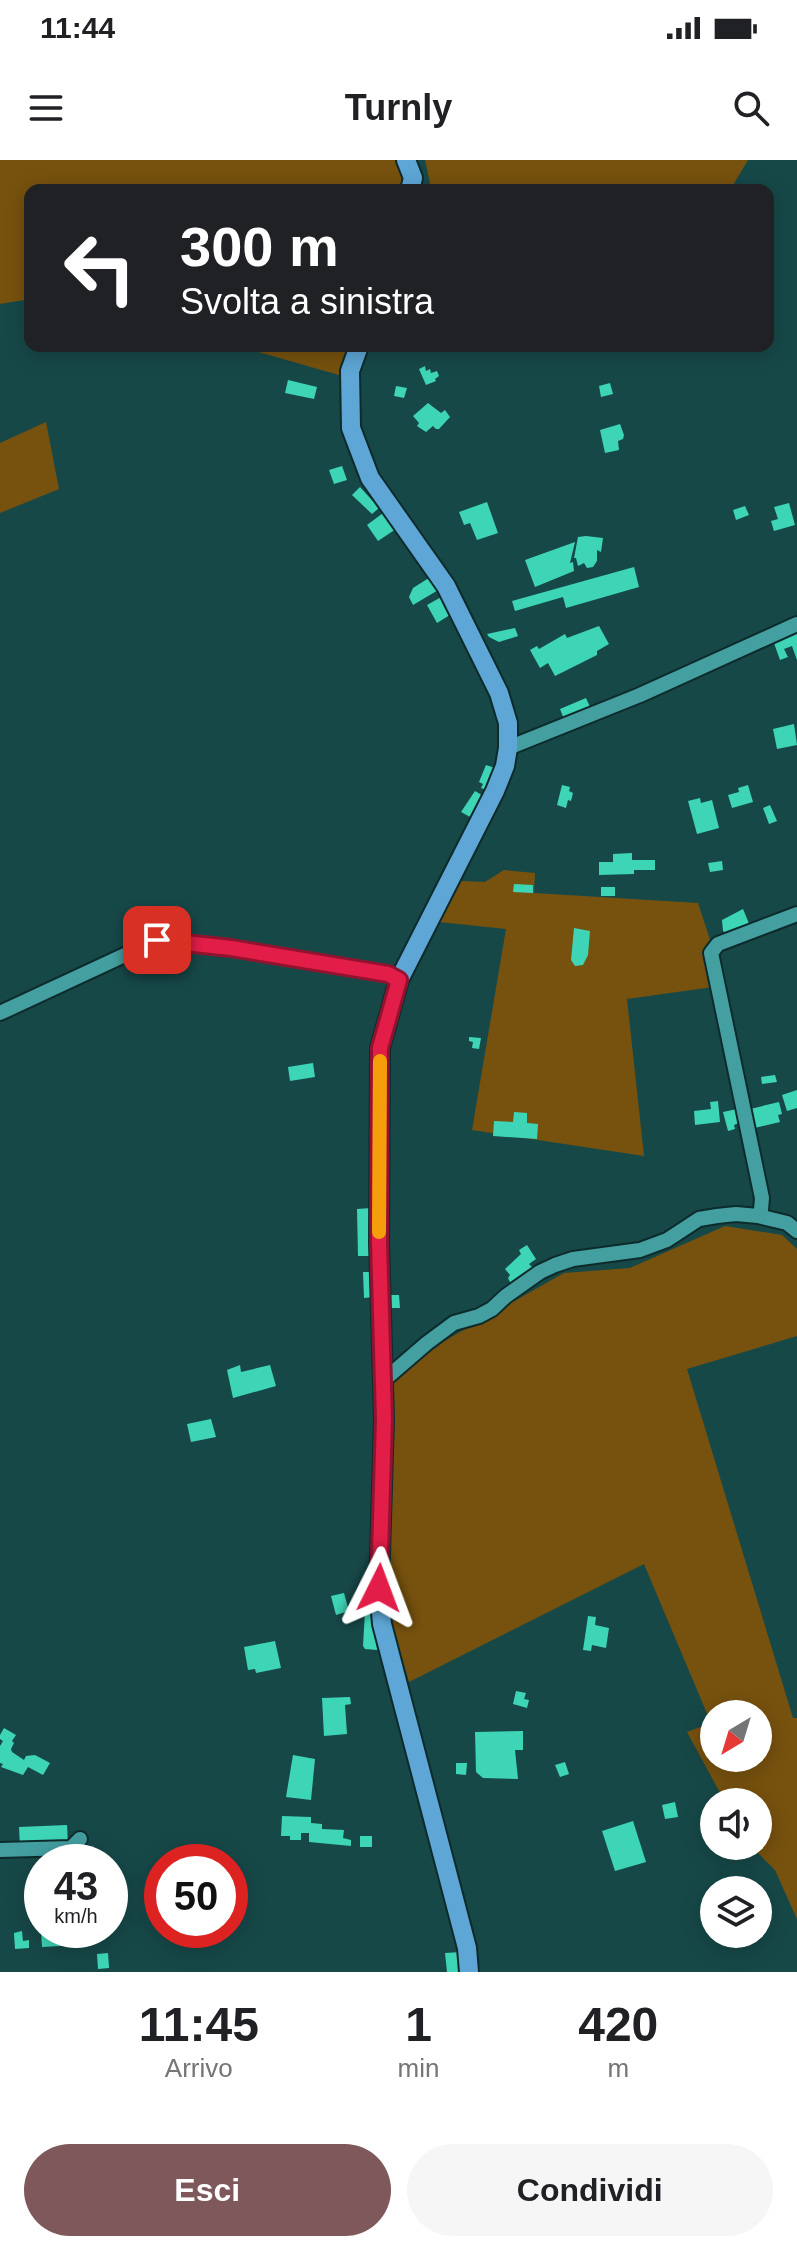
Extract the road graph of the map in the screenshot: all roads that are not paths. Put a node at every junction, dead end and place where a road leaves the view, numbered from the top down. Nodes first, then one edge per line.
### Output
1 (406, 160) edge
2 (412, 184) edge
3 (357, 352) edge
4 (797, 624) edge
5 (508, 748) junction
6 (797, 914) edge
7 (399, 980) junction
8 (0, 1013) edge
9 (758, 1216) junction
10 (797, 1231) edge
11 (383, 1381) junction
12 (80, 1839) dead end
13 (0, 1850) edge
14 (469, 1972) edge

1 - 2 main road
3 - 5 main road
4 - 5 street
5 - 7 main road
6 - 9 street
7 - 8 street
7 - 11 main road
9 - 10 street
9 - 11 street
11 - 14 main road
12 - 13 street

